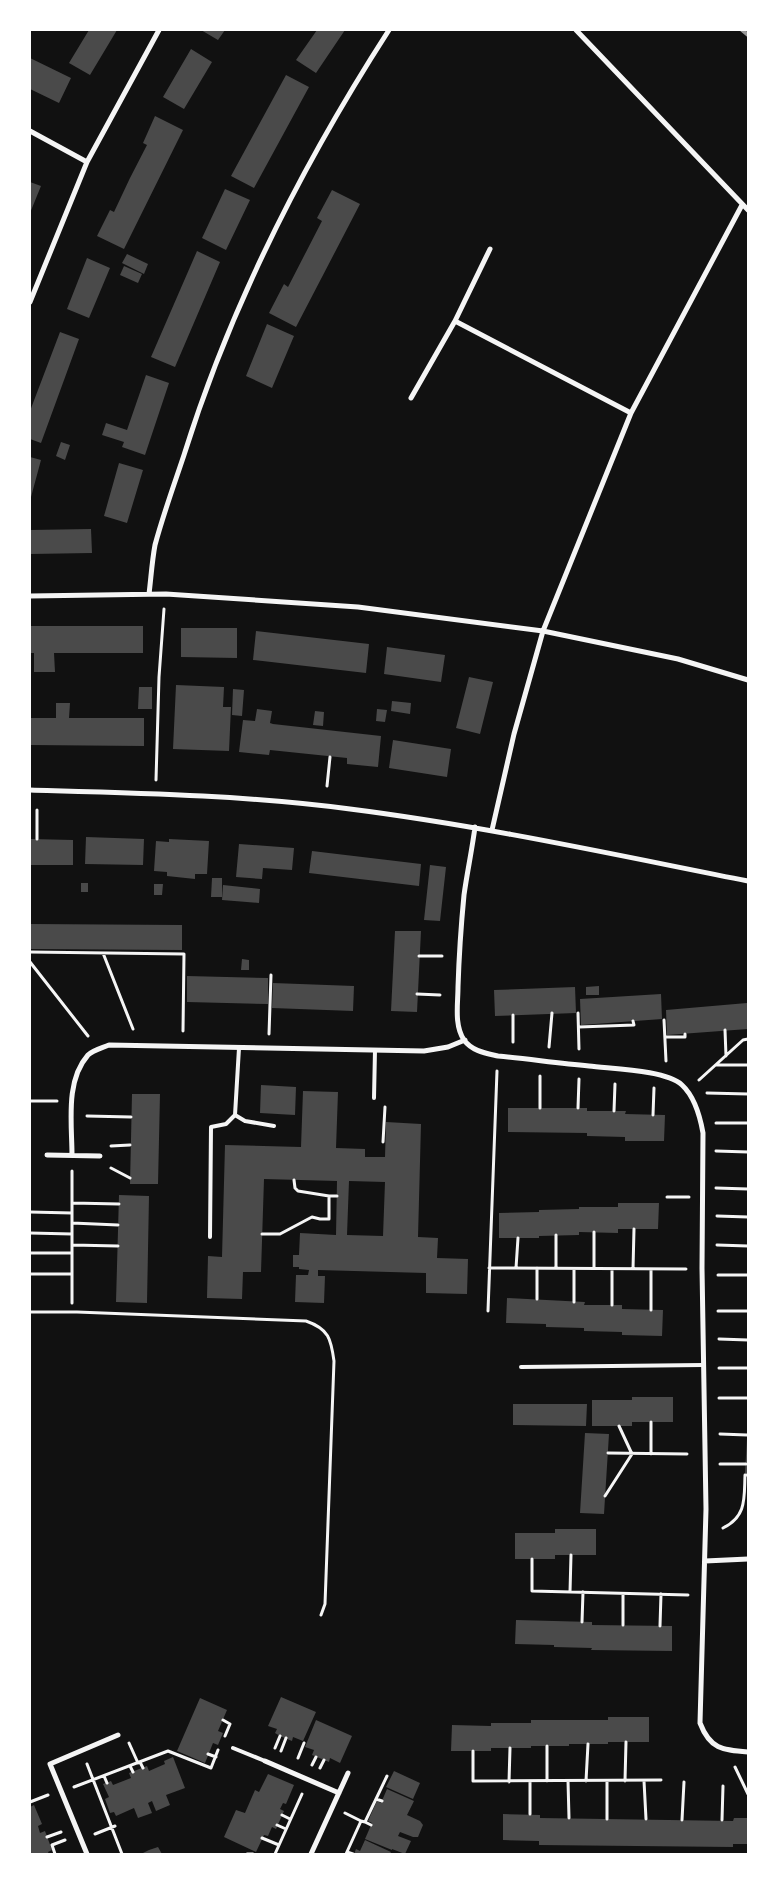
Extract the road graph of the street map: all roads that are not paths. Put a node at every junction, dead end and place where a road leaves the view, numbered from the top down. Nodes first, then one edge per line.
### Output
1 (159, 30) edge
2 (389, 30) edge
3 (576, 30) edge
4 (30, 131) edge
5 (87, 162) junction
6 (742, 205) junction
7 (748, 210) edge
8 (490, 249) dead end
9 (30, 302) edge
10 (455, 321) junction
11 (410, 398) dead end
12 (631, 413) junction
13 (149, 594) junction
14 (30, 596) edge
15 (543, 631) junction
16 (748, 680) edge
17 (30, 790) edge
18 (475, 827) junction
19 (492, 830) junction
20 (748, 881) edge
21 (464, 1040) junction
22 (239, 1048) junction
23 (375, 1050) junction
24 (374, 1098) dead end
25 (235, 1115) junction
26 (274, 1126) dead end
27 (47, 1155) dead end
28 (72, 1155) junction
29 (100, 1156) dead end
30 (210, 1237) dead end
31 (703, 1365) junction
32 (521, 1367) dead end
33 (748, 1559) edge
34 (705, 1561) junction
35 (118, 1735) dead end
36 (232, 1748) dead end
37 (748, 1752) edge
38 (265, 1761) joint
39 (348, 1773) dead end
40 (339, 1793) junction
41 (87, 1854) edge
42 (311, 1854) edge

1 - 5 street
2 - 13 street
3 - 6 street
4 - 5 street
5 - 9 street
6 - 7 street
6 - 12 street
8 - 10 street
10 - 11 street
10 - 12 street
12 - 15 street
13 - 14 street
13 - 15 street
15 - 16 street
15 - 19 street
17 - 18 street
18 - 19 street
18 - 21 street
19 - 20 street
21 - 23 street
21 - 31 street
22 - 23 street
22 - 25 lane
22 - 28 street
23 - 24 lane
25 - 26 lane
25 - 30 lane
27 - 28 street
28 - 29 street
31 - 32 lane
31 - 34 street
33 - 34 street
34 - 37 street
35 - 41 street
36 - 38 lane
38 - 40 street
39 - 40 street
40 - 42 street

